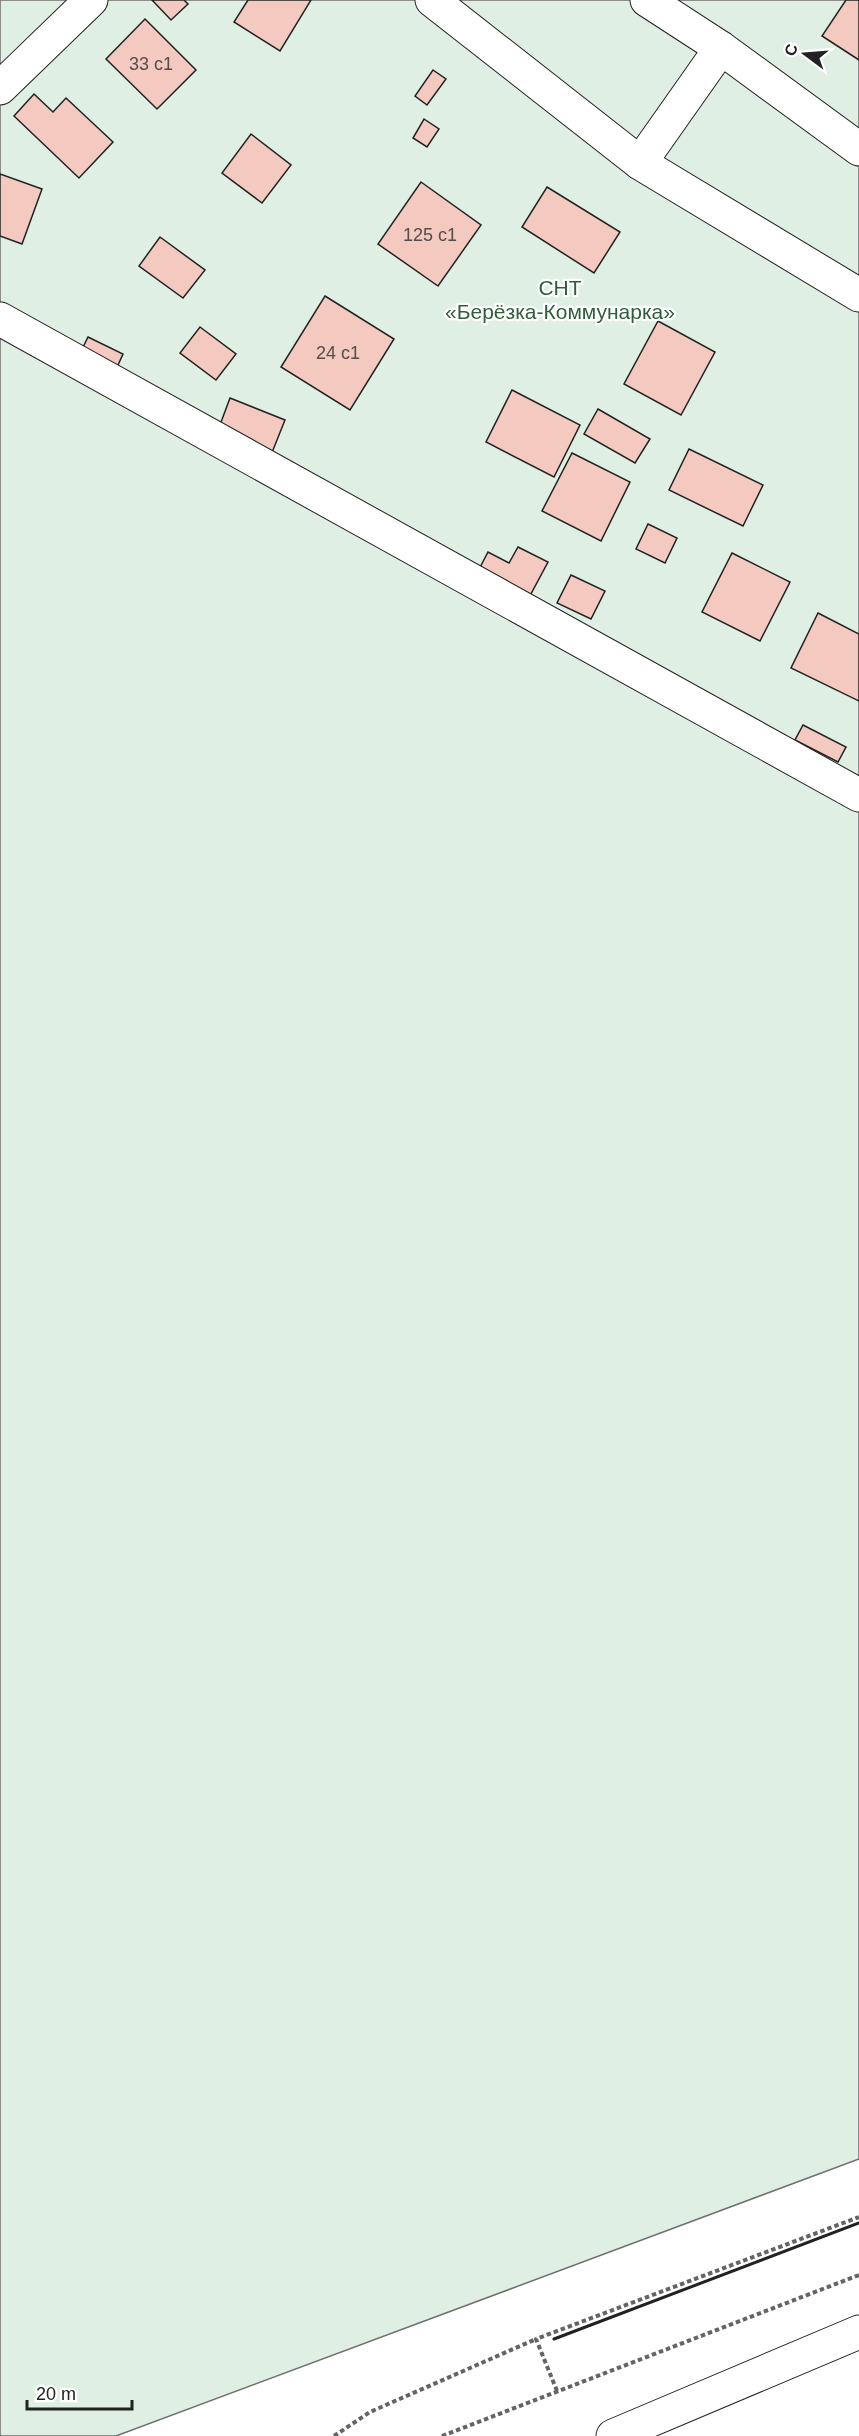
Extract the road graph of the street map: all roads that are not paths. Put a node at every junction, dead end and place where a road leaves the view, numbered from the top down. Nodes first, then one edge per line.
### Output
1 (92, 0) edge
2 (432, 0) edge
3 (647, 0) edge
4 (721, 48) junction
5 (0, 88) edge
6 (859, 149) edge
7 (640, 162) junction
8 (859, 295) edge
9 (0, 319) edge
10 (859, 795) edge
11 (859, 2332) edge
12 (613, 2436) edge

1 - 5 main road
2 - 7 main road
3 - 4 main road
4 - 6 main road
4 - 7 main road
7 - 8 main road
9 - 10 main road
11 - 12 main road

